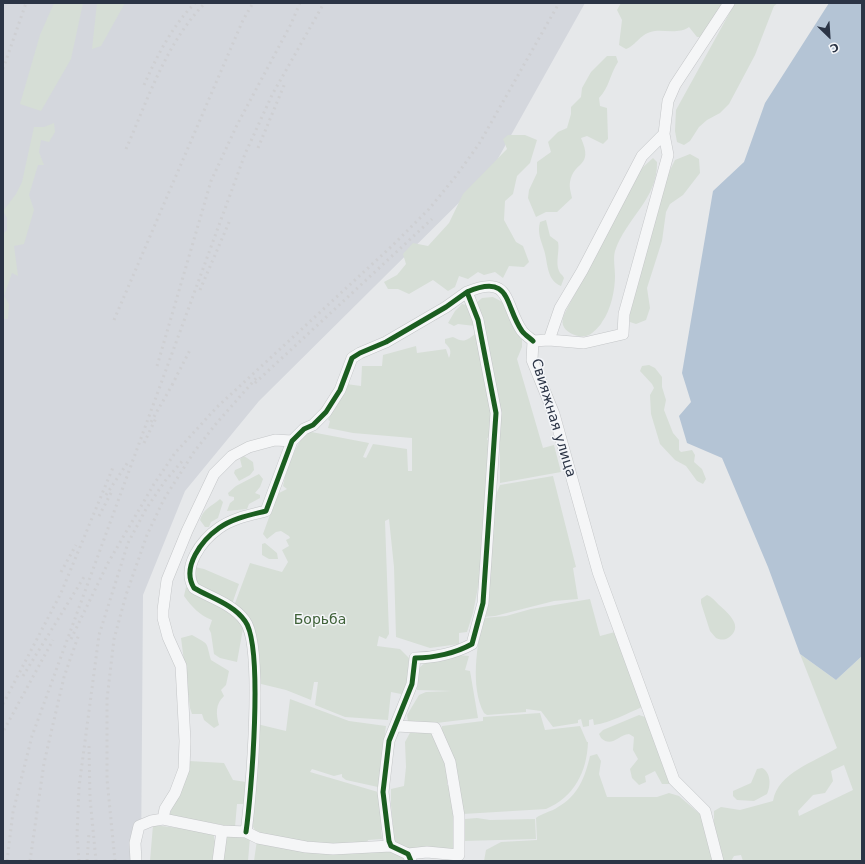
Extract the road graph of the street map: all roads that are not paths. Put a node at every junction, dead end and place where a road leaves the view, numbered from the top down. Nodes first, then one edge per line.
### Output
1 (729, 3) edge
2 (664, 134) junction
3 (468, 292) junction
4 (549, 340) junction
5 (533, 342) junction
6 (292, 441) junction
7 (396, 726) junction
8 (163, 819) junction
9 (222, 831) junction
10 (246, 832) junction
11 (392, 846) junction
12 (410, 857) edge
13 (136, 861) edge
14 (218, 861) edge
15 (718, 861) edge

1 - 2 street, Свияжная улица
2 - 4 street
2 - 4 street, Свияжная улица
3 - 5 street
3 - 6 street
3 - 7 street
4 - 5 street, Свияжная улица
5 - 15 street, Свияжная улица
6 - 8 street
6 - 10 street
7 - 11 street
7 - 12 street
8 - 9 street
8 - 13 street
9 - 10 street
9 - 14 street
10 - 11 street
11 - 12 street

